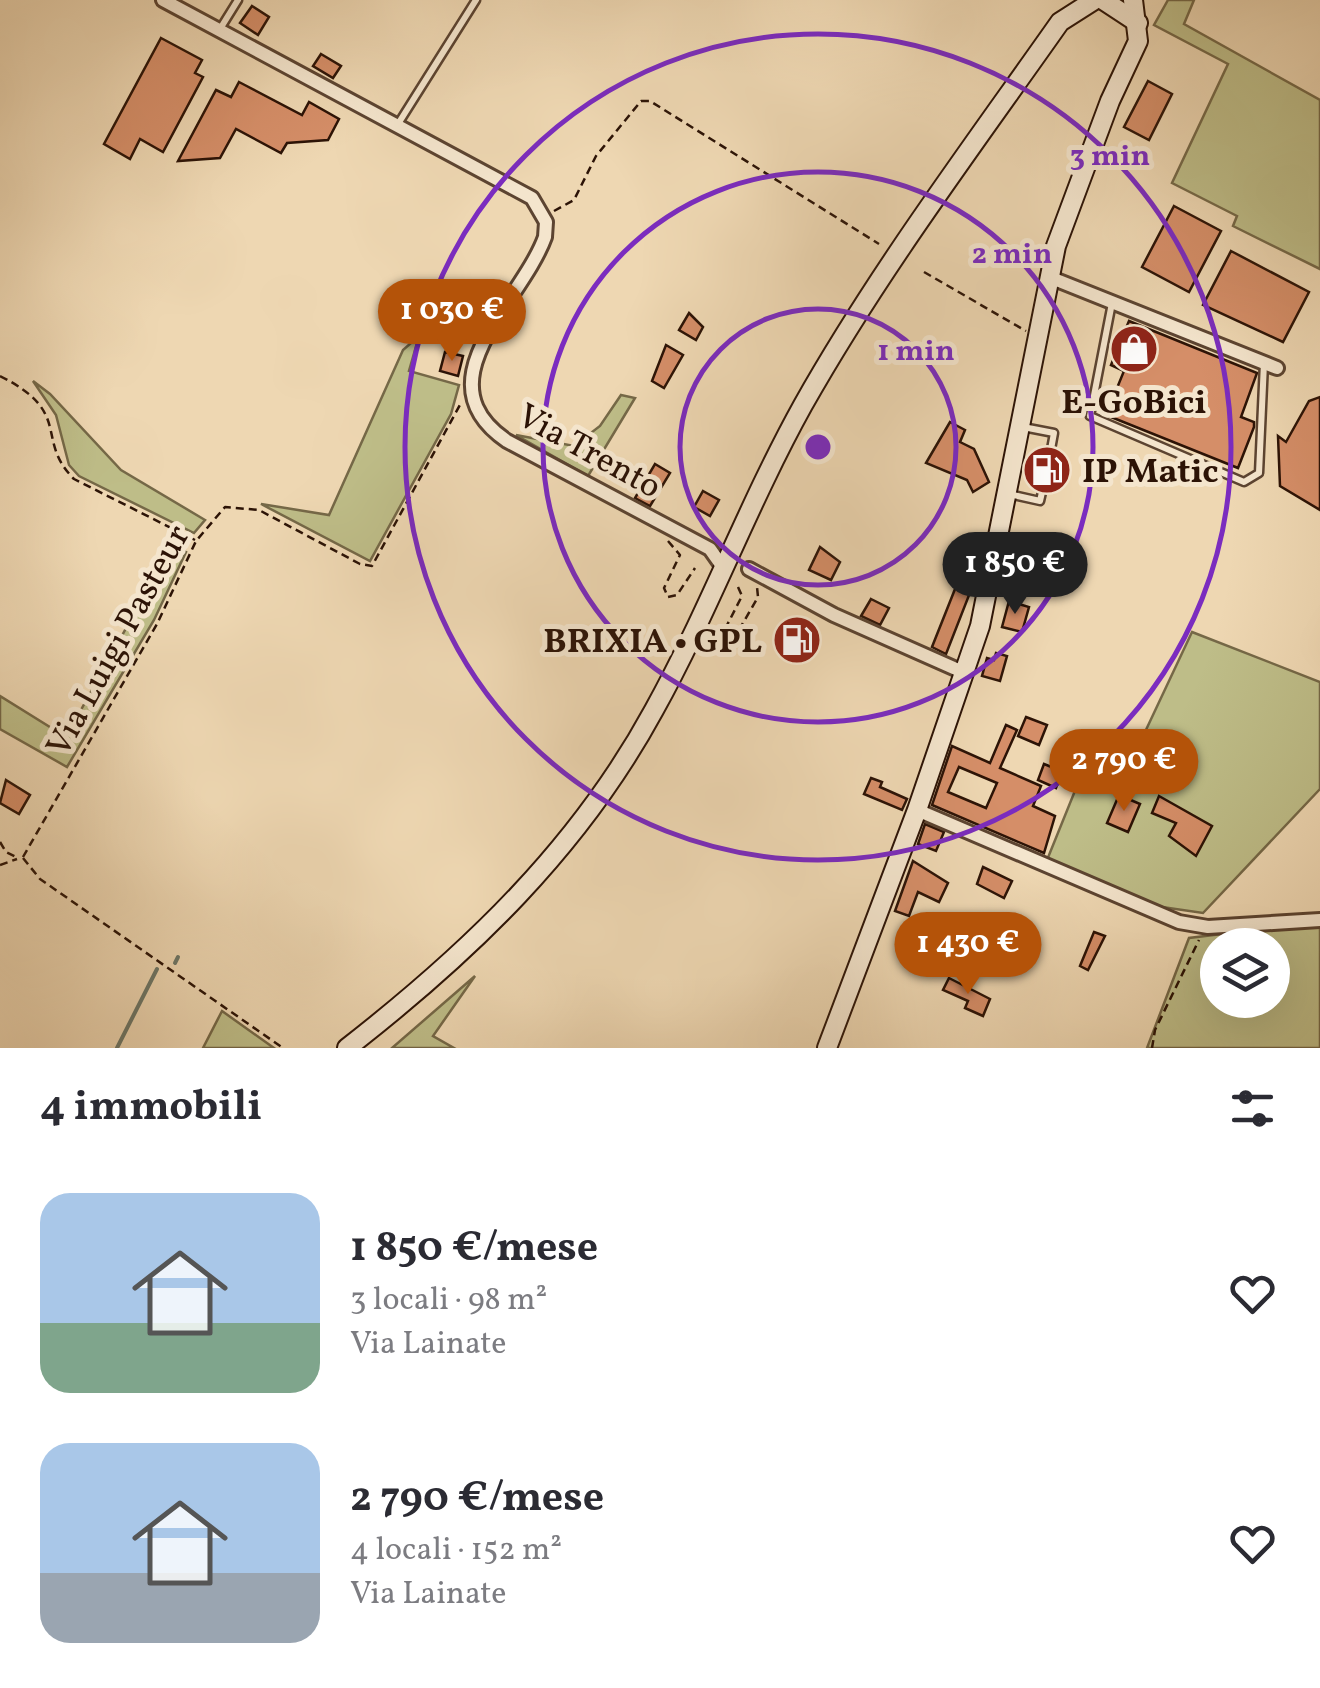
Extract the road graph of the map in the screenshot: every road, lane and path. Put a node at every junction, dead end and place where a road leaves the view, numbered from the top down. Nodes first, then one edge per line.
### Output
1 (162, 0) edge
2 (238, 0) edge
3 (476, 0) edge
4 (1062, 0) edge
5 (1092, 0) edge
6 (1104, 0) edge
7 (1134, 0) edge
8 (1060, 22) junction
9 (220, 30) junction
10 (1138, 32) junction
11 (397, 125) junction
12 (543, 212) junction
13 (879, 244) dead end
14 (924, 272) dead end
15 (1048, 276) junction
16 (1112, 302) junction
17 (1038, 338) junction
18 (1270, 366) joint
19 (0, 376) edge
20 (471, 388) junction
21 (1021, 426) junction
22 (1049, 460) dead end
23 (1045, 478) dead end
24 (1008, 494) junction
25 (666, 540) dead end
26 (196, 541) junction
27 (732, 547) junction
28 (710, 548) junction
29 (722, 566) junction
30 (695, 568) dead end
31 (749, 569) dead end
32 (762, 576) junction
33 (738, 587) dead end
34 (964, 673) junction
35 (917, 810) junction
36 (0, 842) edge
37 (20, 857) junction
38 (0, 865) edge
39 (1320, 920) edge
40 (1204, 927) junction
41 (284, 1048) edge
42 (347, 1048) edge
43 (827, 1048) edge
44 (1152, 1048) edge

1 - 9 street
2 - 9 lane
3 - 11 lane
4 - 8 main road
5 - 6 main road
5 - 8 main road
6 - 10 main road
7 - 10 main road
8 - 27 main road
9 - 11 street
10 - 15 main road
11 - 12 street
12 - 13 path
12 - 20 street
14 - 17 path
15 - 16 street
15 - 17 main road
16 - 18 street
16 - 18 lane
17 - 21 main road
19 - 26 path
20 - 26 path, Via Luigi Pasteur
20 - 28 street, Via Trento
21 - 22 lane
21 - 24 main road
23 - 24 lane
24 - 34 main road
25 - 30 path
26 - 37 path, Via Luigi Pasteur
27 - 28 street
27 - 29 main road
28 - 29 street
29 - 42 main road
31 - 32 street
32 - 33 path
32 - 34 street
34 - 35 main road
35 - 40 street
35 - 43 main road
36 - 37 path
37 - 38 path
37 - 41 path
39 - 40 street
40 - 44 path

